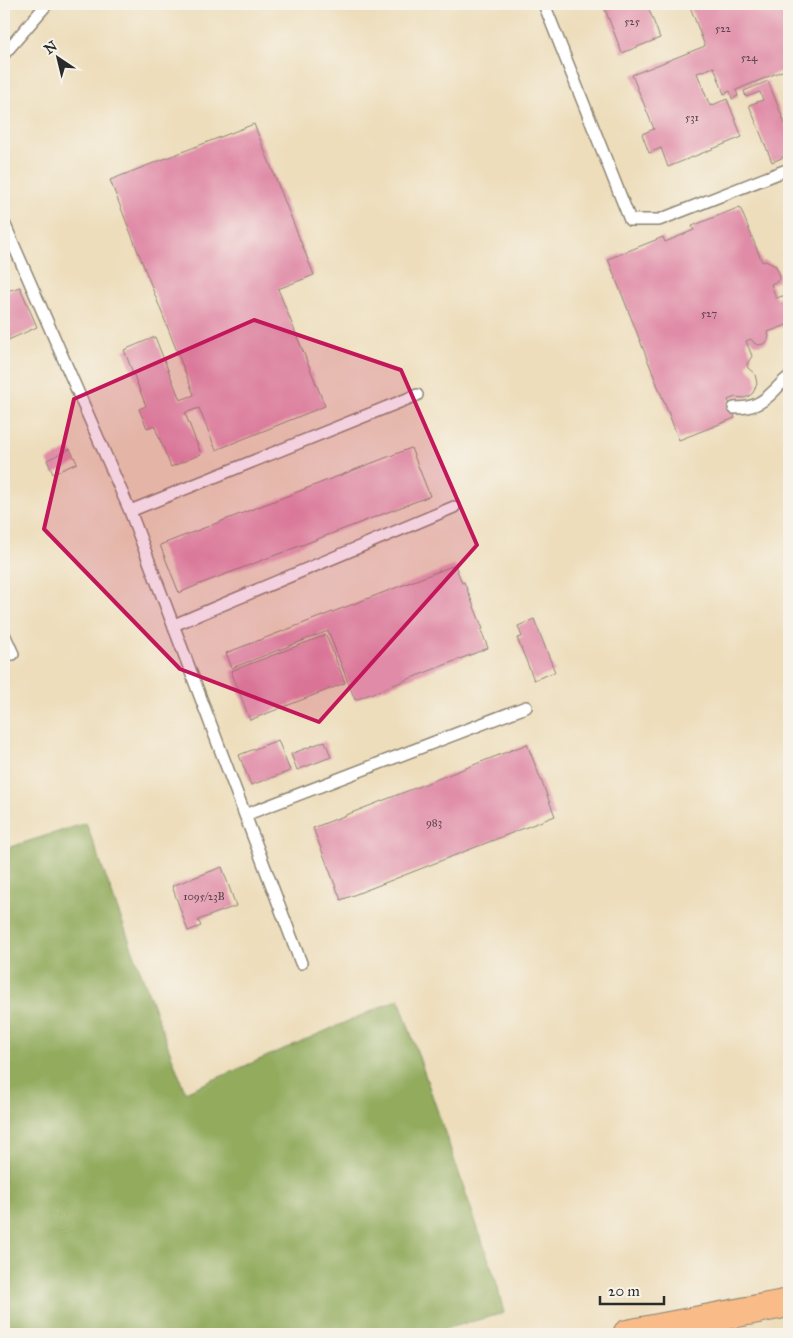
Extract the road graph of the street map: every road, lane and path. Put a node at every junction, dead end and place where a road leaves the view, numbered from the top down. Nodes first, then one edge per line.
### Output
1 (47, 4) edge
2 (544, 4) edge
3 (4, 54) edge
4 (789, 169) edge
5 (4, 223) edge
6 (789, 377) edge
7 (418, 395) dead end
8 (734, 408) dead end
9 (454, 507) dead end
10 (130, 512) junction
11 (174, 625) junction
12 (4, 634) edge
13 (13, 654) dead end
14 (526, 707) dead end
15 (246, 815) junction
16 (301, 963) dead end
17 (789, 1303) edge
18 (627, 1334) edge

1 - 3 lane
2 - 4 lane
5 - 10 lane
6 - 8 lane
7 - 10 lane
9 - 11 lane
10 - 11 lane
11 - 15 lane
12 - 13 lane
14 - 15 lane
15 - 16 lane
17 - 18 highway

